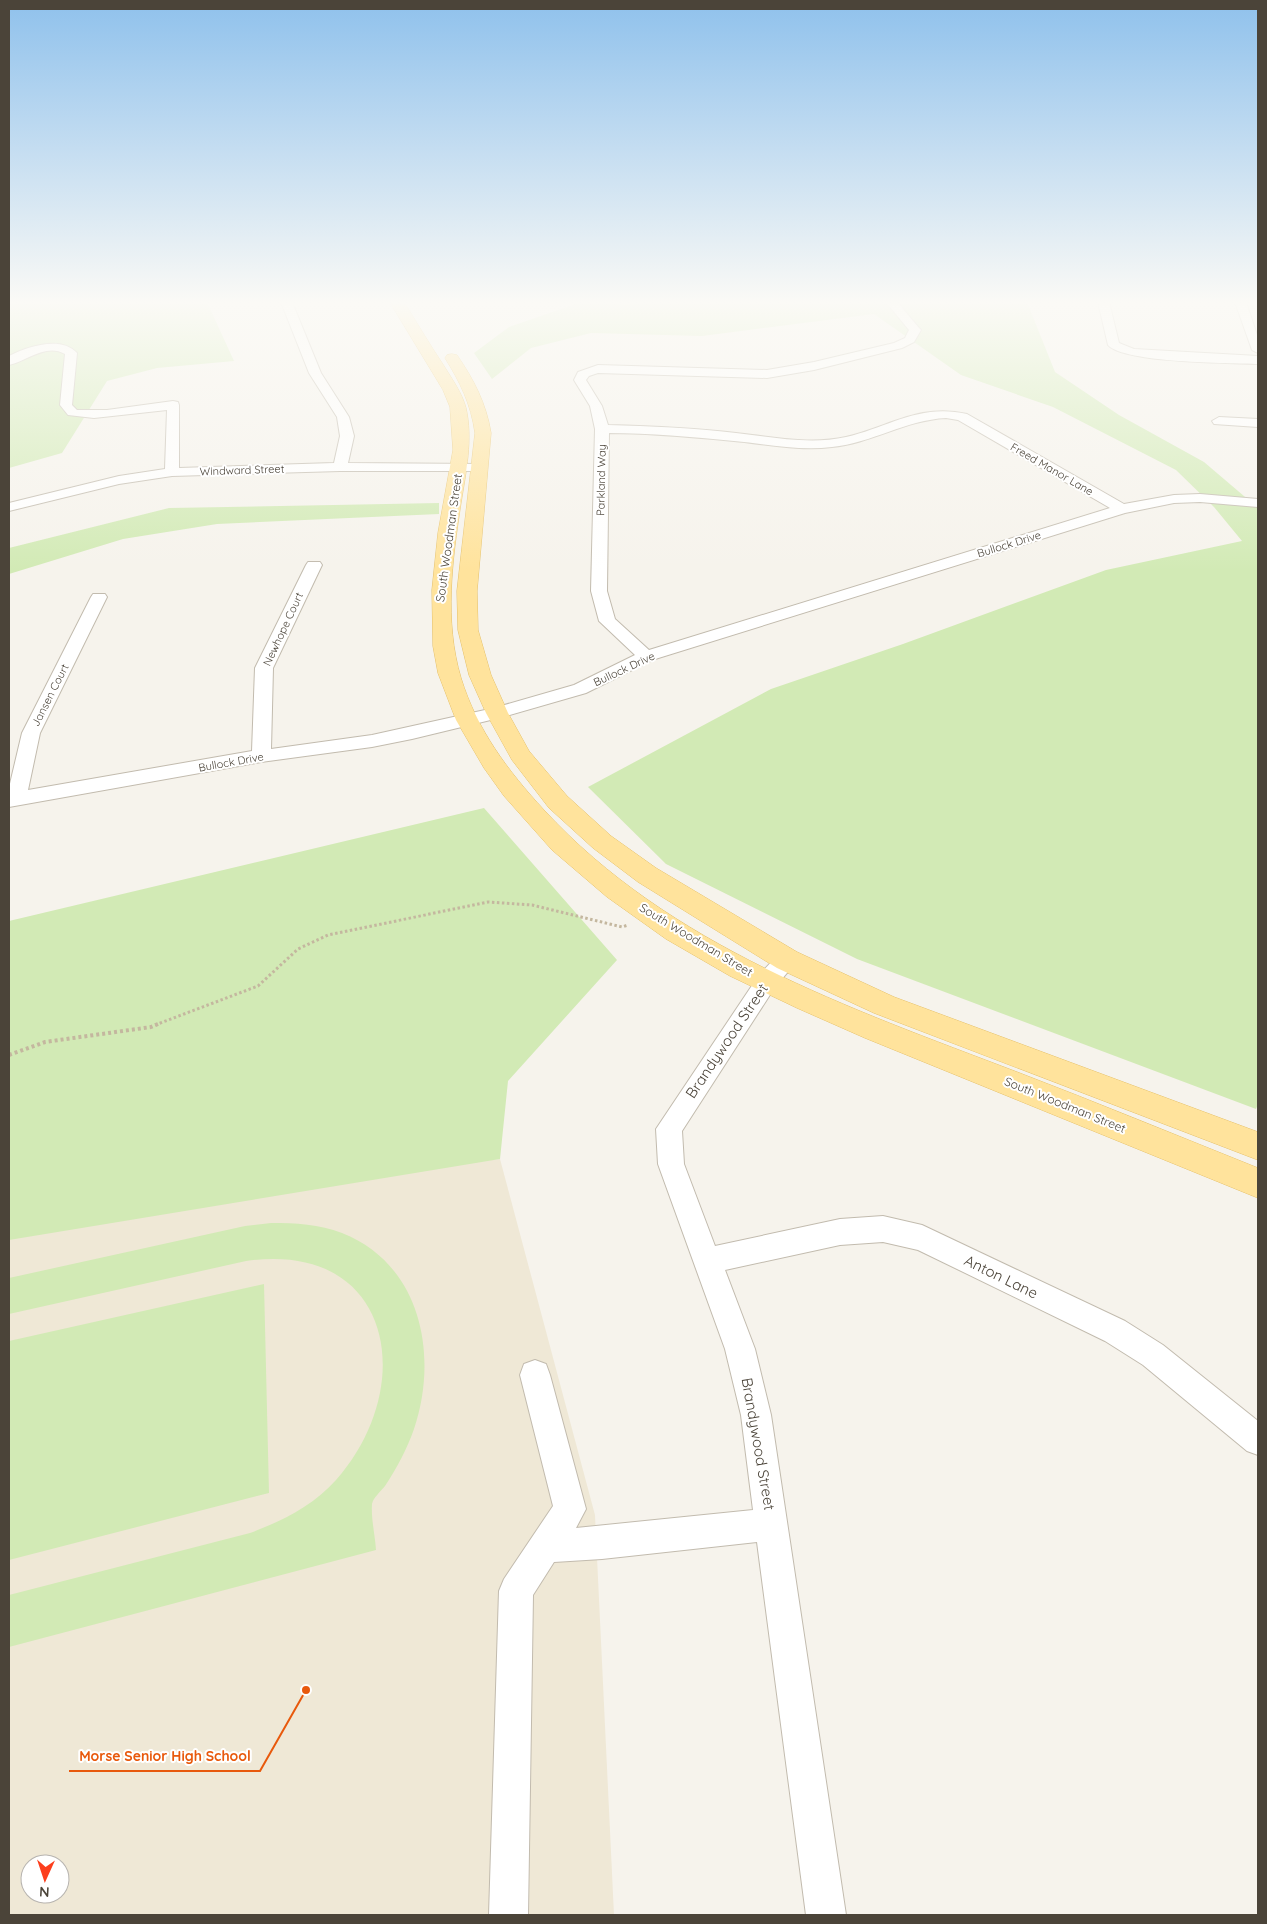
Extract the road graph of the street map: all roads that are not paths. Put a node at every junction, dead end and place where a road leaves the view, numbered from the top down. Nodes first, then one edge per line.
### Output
1 (67, 392) edge
2 (327, 392) edge
3 (452, 392) edge
4 (473, 392) edge
5 (587, 392) edge
6 (1219, 421) dead end
7 (1258, 423) edge
8 (602, 429) junction
9 (340, 467) junction
10 (469, 468) junction
11 (172, 472) junction
12 (1258, 502) edge
13 (9, 507) edge
14 (1122, 509) junction
15 (314, 565) dead end
16 (99, 597) dead end
17 (646, 656) junction
18 (497, 712) junction
19 (465, 720) junction
20 (261, 756) junction
21 (12, 799) edge
22 (777, 971) junction
23 (1258, 1146) edge
24 (1258, 1183) edge
25 (708, 1261) junction
26 (535, 1375) dead end
27 (1258, 1440) edge
28 (772, 1524) junction
29 (546, 1546) junction
30 (508, 1915) edge
31 (826, 1915) edge

1 - 11 street
2 - 9 street
3 - 10 main road, South Woodman Street
4 - 10 main road, South Woodman Street
5 - 8 street, Parkland Way
6 - 7 street
8 - 14 street, Freed Manor Lane
8 - 17 street, Parkland Way
9 - 10 street, Windward Street
9 - 11 street, Windward Street
10 - 18 main road, South Woodman Street
10 - 19 main road, South Woodman Street
11 - 13 street, Windward Street
12 - 14 street, Bullock Drive
14 - 17 street, Bullock Drive
15 - 20 street, Newhope Court
16 - 21 street, Jansen Court
17 - 18 street, Bullock Drive
18 - 19 street, Bullock Drive
18 - 22 main road, South Woodman Street
19 - 20 street, Bullock Drive
19 - 22 main road, South Woodman Street
20 - 21 street, Bullock Drive
22 - 23 main road, South Woodman Street
22 - 24 main road, South Woodman Street
22 - 25 street, Brandywood Street
25 - 27 street, Anton Lane
25 - 28 street, Brandywood Street
26 - 29 street
28 - 29 street
28 - 31 street, Brandywood Street
29 - 30 street

